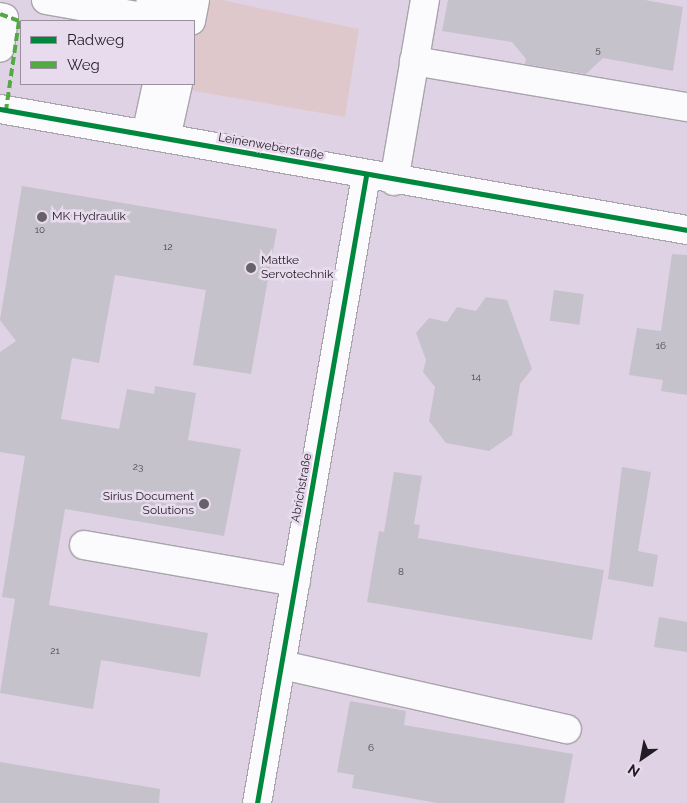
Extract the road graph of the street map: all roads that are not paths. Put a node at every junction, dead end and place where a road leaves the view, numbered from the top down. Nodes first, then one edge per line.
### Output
1 (8, 0) edge
2 (46, 0) edge
3 (151, 0) edge
4 (175, 0) edge
5 (195, 0) edge
6 (425, 0) edge
7 (0, 9) edge
8 (0, 17) edge
9 (171, 20) edge
10 (190, 20) edge
11 (0, 48) edge
12 (414, 60) junction
13 (157, 85) edge
14 (178, 85) edge
15 (687, 107) edge
16 (0, 109) edge
17 (156, 136) junction
18 (366, 176) junction
19 (394, 180) junction
20 (687, 230) edge
21 (84, 545) dead end
22 (296, 582) junction
23 (282, 665) junction
24 (567, 729) dead end
25 (257, 803) edge

1 - 7 street
2 - 3 street
4 - 9 street
5 - 10 street
6 - 12 street
8 - 11 street
12 - 15 street
12 - 19 street
13 - 17 street
14 - 17 street
16 - 17 street, Leinenweberstraße
17 - 18 street, Leinenweberstraße
18 - 19 street, Leinenweberstraße
18 - 22 street, Abrichstraße
19 - 20 street, Leinenweberstraße
21 - 22 street
22 - 23 street, Abrichstraße
23 - 24 street
23 - 25 street, Abrichstraße

